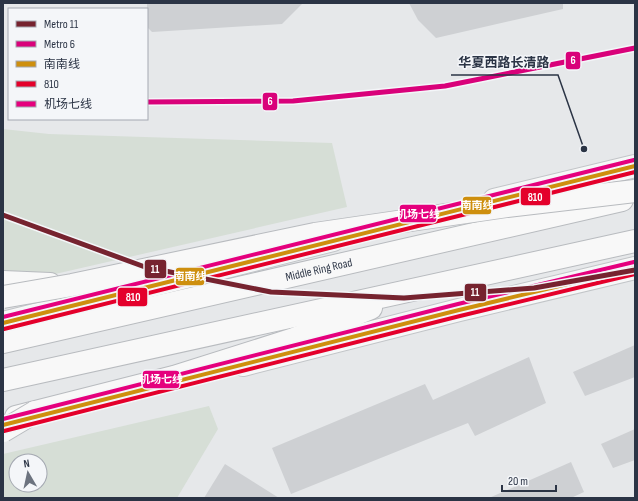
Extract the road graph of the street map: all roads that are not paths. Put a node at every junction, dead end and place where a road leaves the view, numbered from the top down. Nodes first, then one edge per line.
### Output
1 (635, 166) edge
2 (635, 191) edge
3 (635, 197) edge
4 (635, 241) edge
5 (635, 268) edge
6 (3, 282) edge
7 (72, 285) junction
8 (428, 285) junction
9 (3, 297) edge
10 (3, 323) edge
11 (3, 342) edge
12 (3, 380) edge
13 (35, 412) junction
14 (3, 420) edge
15 (3, 425) edge
16 (3, 431) edge

1 - 10 main road
2 - 7 main road, bridge
3 - 11 main road, Middle Ring Road
4 - 8 main road
5 - 15 main road
6 - 7 main road, bridge
7 - 9 main road, bridge
8 - 12 main road
8 - 13 main road
13 - 14 main road, bridge
13 - 16 main road, bridge

